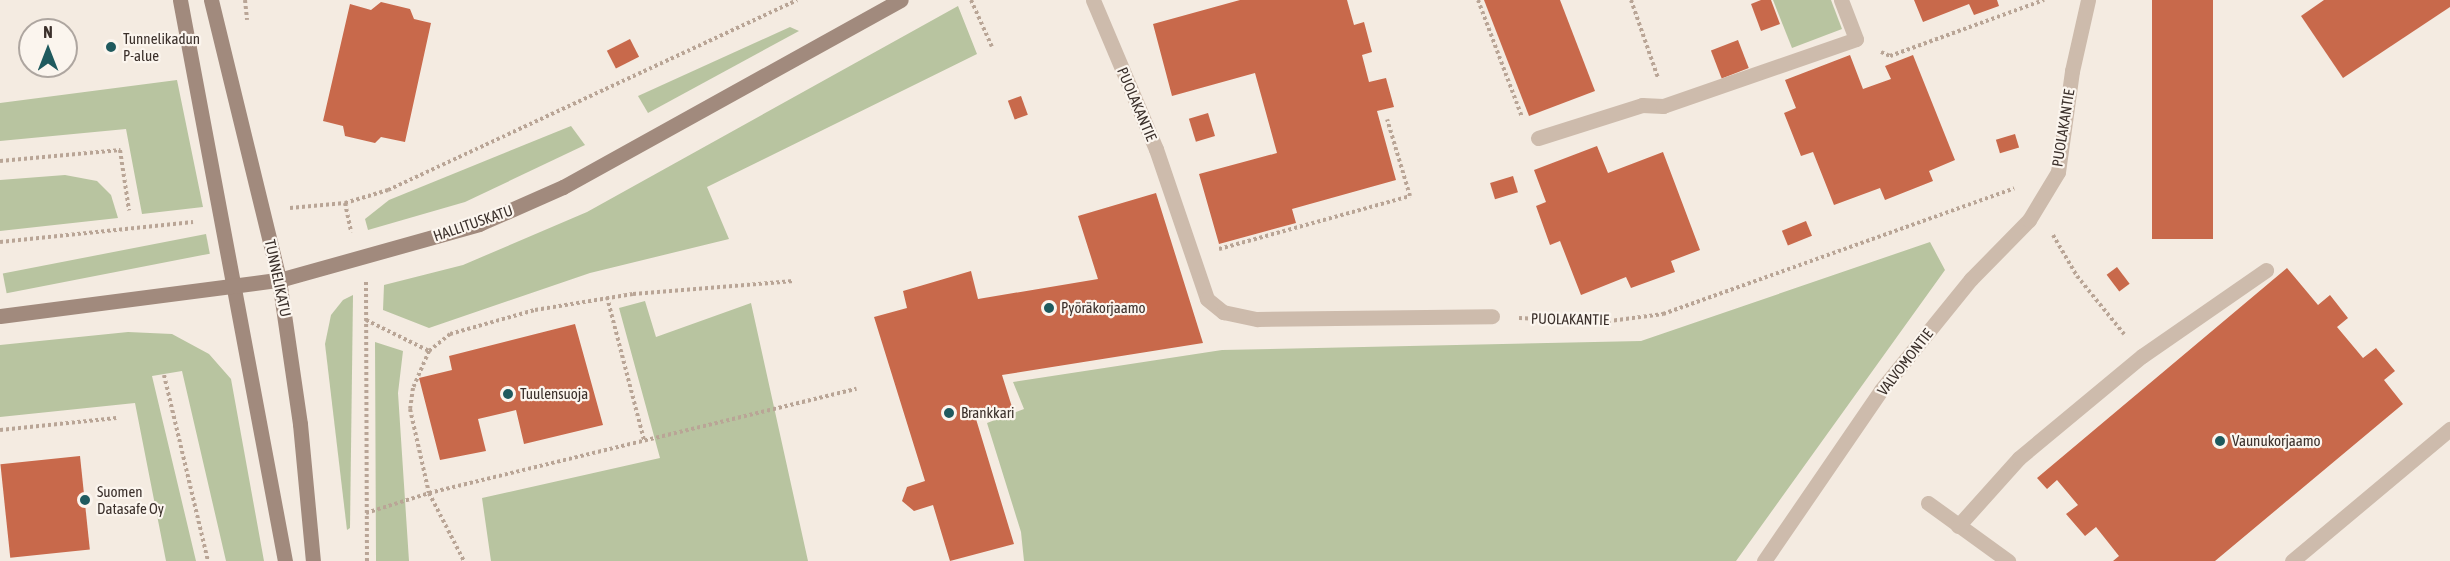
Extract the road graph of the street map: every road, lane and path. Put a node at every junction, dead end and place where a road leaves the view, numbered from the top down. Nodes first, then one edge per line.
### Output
1 (180, 0) edge
2 (211, 0) edge
3 (797, 0) edge
4 (901, 0) edge
5 (971, 0) edge
6 (1093, 0) edge
7 (1478, 0) edge
8 (1631, 0) edge
9 (1841, 0) edge
10 (2044, 0) edge
11 (2088, 0) edge
12 (1856, 39) junction
13 (992, 47) dead end
14 (1642, 105) junction
15 (1387, 119) dead end
16 (1523, 119) dead end
17 (1538, 138) dead end
18 (0, 161) edge
19 (2058, 172) junction
20 (345, 203) junction
21 (288, 208) dead end
22 (129, 210) dead end
23 (206, 220) dead end
24 (352, 234) dead end
25 (2053, 235) dead end
26 (0, 242) edge
27 (1192, 256) junction
28 (2266, 270) dead end
29 (279, 280) junction
30 (793, 281) dead end
31 (367, 286) dead end
32 (233, 287) junction
33 (607, 297) junction
34 (0, 316) edge
35 (1492, 316) joint
36 (366, 320) junction
37 (429, 351) junction
38 (2142, 356) junction
39 (164, 375) dead end
40 (856, 389) dead end
41 (116, 418) dead end
42 (2450, 429) edge
43 (0, 430) edge
44 (644, 440) junction
45 (429, 492) junction
46 (1928, 503) dead end
47 (366, 513) junction
48 (1958, 526) junction
49 (208, 561) edge
50 (285, 561) edge
51 (313, 561) edge
52 (367, 561) edge
53 (464, 561) edge
54 (1764, 561) edge
55 (2007, 561) edge
56 (2292, 561) edge

1 - 32 street
2 - 29 street, TUNNELIKATU
3 - 20 path
4 - 29 street, HALLITUSKATU
5 - 13 path
6 - 27 street, PUOLAKANTIE
7 - 16 path
8 - 14 path
9 - 12 street
10 - 12 path
11 - 19 street, PUOLAKANTIE
12 - 14 street
14 - 17 street
15 - 27 path
18 - 22 path
19 - 35 path, PUOLAKANTIE
19 - 54 street, VALVOMONTIE
20 - 21 path
20 - 24 path
23 - 26 path
25 - 38 path
27 - 35 street, PUOLAKANTIE
28 - 38 street
29 - 32 street, HALLITUSKATU
29 - 51 street, TUNNELIKATU
30 - 33 path
31 - 36 path
32 - 34 street, HALLITUSKATU
32 - 50 street
33 - 37 path
33 - 44 path
36 - 37 path
36 - 47 path
37 - 45 path
38 - 48 street
39 - 49 path
40 - 44 path
41 - 43 path
42 - 56 street
44 - 45 path
45 - 47 path
45 - 53 path
46 - 48 street
47 - 52 path
48 - 55 street

